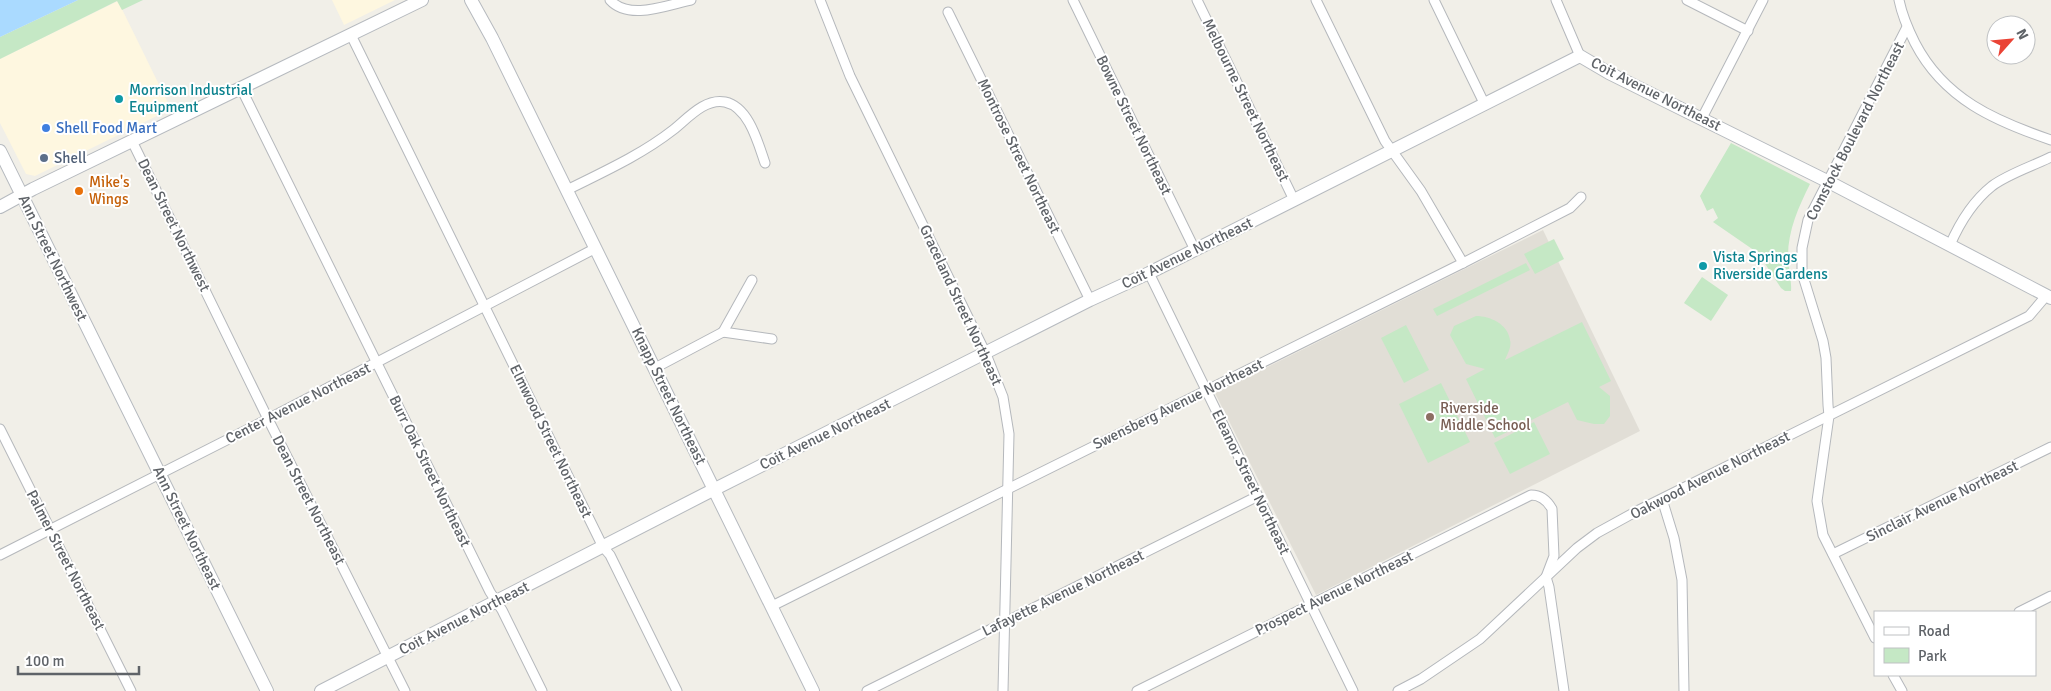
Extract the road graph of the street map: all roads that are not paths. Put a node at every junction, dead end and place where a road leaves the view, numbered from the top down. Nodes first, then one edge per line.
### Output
1 (422, 0) edge
2 (471, 0) edge
3 (482, 0) edge
4 (610, 0) edge
5 (691, 0) edge
6 (820, 0) edge
7 (1073, 0) edge
8 (1198, 0) edge
9 (1316, 0) edge
10 (1434, 0) edge
11 (1556, 0) edge
12 (1687, 0) edge
13 (1763, 0) edge
14 (1899, 0) edge
15 (948, 12) dead end
16 (487, 27) junction
17 (1907, 27) junction
18 (1748, 31) junction
19 (351, 35) junction
20 (1580, 56) junction
21 (241, 88) junction
22 (1485, 105) junction
23 (1702, 118) junction
24 (2051, 140) edge
25 (132, 141) junction
26 (0, 151) edge
27 (1391, 151) junction
28 (2051, 157) edge
29 (765, 163) dead end
30 (1827, 181) junction
31 (567, 190) junction
32 (22, 195) junction
33 (1581, 197) dead end
34 (1294, 200) junction
35 (0, 207) edge
36 (1950, 245) junction
37 (596, 248) junction
38 (1195, 250) junction
39 (1463, 263) junction
40 (1149, 273) junction
41 (752, 280) dead end
42 (2048, 297) edge
43 (1090, 300) junction
44 (485, 305) junction
45 (215, 309) joint
46 (723, 332) junction
47 (772, 339) dead end
48 (986, 354) junction
49 (376, 362) junction
50 (106, 366) joint
51 (655, 368) junction
52 (1206, 391) junction
53 (1829, 416) junction
54 (268, 419) junction
55 (0, 429) edge
56 (2051, 447) edge
57 (160, 473) junction
58 (714, 489) junction
59 (1008, 489) junction
60 (1258, 496) junction
61 (1662, 499) junction
62 (50, 529) junction
63 (604, 547) junction
64 (1833, 554) junction
65 (0, 555) edge
66 (1546, 577) junction
67 (2051, 596) edge
68 (495, 602) junction
69 (1312, 605) junction
70 (772, 606) junction
71 (2021, 611) edge
72 (1005, 622) junction
73 (1874, 636) edge
74 (388, 657) junction
75 (1894, 676) edge
76 (131, 691) edge
77 (267, 691) edge
78 (322, 691) edge
79 (405, 691) edge
80 (542, 691) edge
81 (677, 691) edge
82 (813, 691) edge
83 (867, 691) edge
84 (1004, 691) edge
85 (1136, 691) edge
86 (1354, 691) edge
87 (1398, 691) edge
88 (1564, 691) edge
89 (1684, 691) edge
90 (1902, 691) edge

1 - 19 street
2 - 16 street
3 - 16 street
4 - 5 street
6 - 48 street, Graceland Street Northeast
7 - 38 street, Bowne Street Northeast
8 - 34 street, Melbourne Street Northeast
9 - 27 street
10 - 22 street
11 - 20 street
12 - 18 street
13 - 18 street
14 - 17 street
15 - 43 street, Montrose Street Northeast
16 - 31 street, Knapp Street Northeast
17 - 24 street
17 - 30 street, Comstock Boulevard Northeast
18 - 23 street
19 - 21 street
19 - 44 street, Elmwood Street Northeast
20 - 22 street, Coit Avenue Northeast
20 - 23 street, Coit Avenue Northeast
21 - 25 street
21 - 49 street, Burr Oak Street Northeast
22 - 27 street, Coit Avenue Northeast
23 - 30 street, Coit Avenue Northeast
25 - 32 street
25 - 45 street, Dean Street Northwest
26 - 32 street, Ann Street Northwest
27 - 34 street, Coit Avenue Northeast
27 - 39 street
28 - 36 street
29 - 31 street
30 - 36 street, Coit Avenue Northeast
30 - 53 street, Comstock Boulevard Northeast
31 - 37 street, Knapp Street Northeast
32 - 35 street
32 - 50 street, Ann Street Northwest
33 - 39 street, Swensberg Avenue Northeast
34 - 38 street, Coit Avenue Northeast
36 - 42 street, Coit Avenue Northeast
37 - 44 street, Center Avenue Northeast
37 - 51 street, Knapp Street Northeast
38 - 40 street, Coit Avenue Northeast
39 - 52 street, Swensberg Avenue Northeast
40 - 43 street, Coit Avenue Northeast
40 - 52 street, Eleanor Street Northeast
41 - 46 street
42 - 53 street, Oakwood Avenue Northeast
43 - 48 street, Coit Avenue Northeast
44 - 49 street, Center Avenue Northeast
44 - 63 street, Elmwood Street Northeast
45 - 54 street, Dean Street Northeast
46 - 47 street
46 - 51 street
48 - 58 street, Coit Avenue Northeast
48 - 59 street, Graceland Street Northeast
49 - 54 street, Center Avenue Northeast
49 - 68 street, Burr Oak Street Northeast
50 - 57 street, Ann Street Northeast
51 - 58 street, Knapp Street Northeast
52 - 59 street, Swensberg Avenue Northeast
52 - 60 street, Eleanor Street Northeast
53 - 61 street, Oakwood Avenue Northeast
53 - 64 street, Comstock Boulevard Northeast
54 - 57 street, Center Avenue Northeast
54 - 74 street, Dean Street Northeast
55 - 62 street, Palmer Street Northeast
56 - 64 street, Sinclair Avenue Northeast
57 - 62 street, Center Avenue Northeast
57 - 77 street, Ann Street Northeast
58 - 63 street, Coit Avenue Northeast
58 - 70 street, Knapp Street Northeast
59 - 70 street, Swensberg Avenue Northeast
59 - 72 street, Graceland Street Northeast
60 - 69 street, Eleanor Street Northeast
60 - 72 street, Lafayette Avenue Northeast
61 - 66 street, Oakwood Avenue Northeast
61 - 89 street
62 - 65 street, Center Avenue Northeast
62 - 76 street, Palmer Street Northeast
63 - 68 street, Coit Avenue Northeast
63 - 81 street, Elmwood Street Northeast
64 - 73 street, Comstock Boulevard Northeast
66 - 69 street, Prospect Avenue Northeast
66 - 87 street, Oakwood Avenue Northeast
66 - 88 street
67 - 71 street
68 - 74 street, Coit Avenue Northeast
68 - 80 street, Burr Oak Street Northeast
69 - 85 street, Prospect Avenue Northeast
69 - 86 street, Eleanor Street Northeast
70 - 82 street, Knapp Street Northeast
72 - 83 street, Lafayette Avenue Northeast
72 - 84 street, Graceland Street Northeast
74 - 78 street, Coit Avenue Northeast
74 - 79 street, Dean Street Northeast
75 - 90 street

